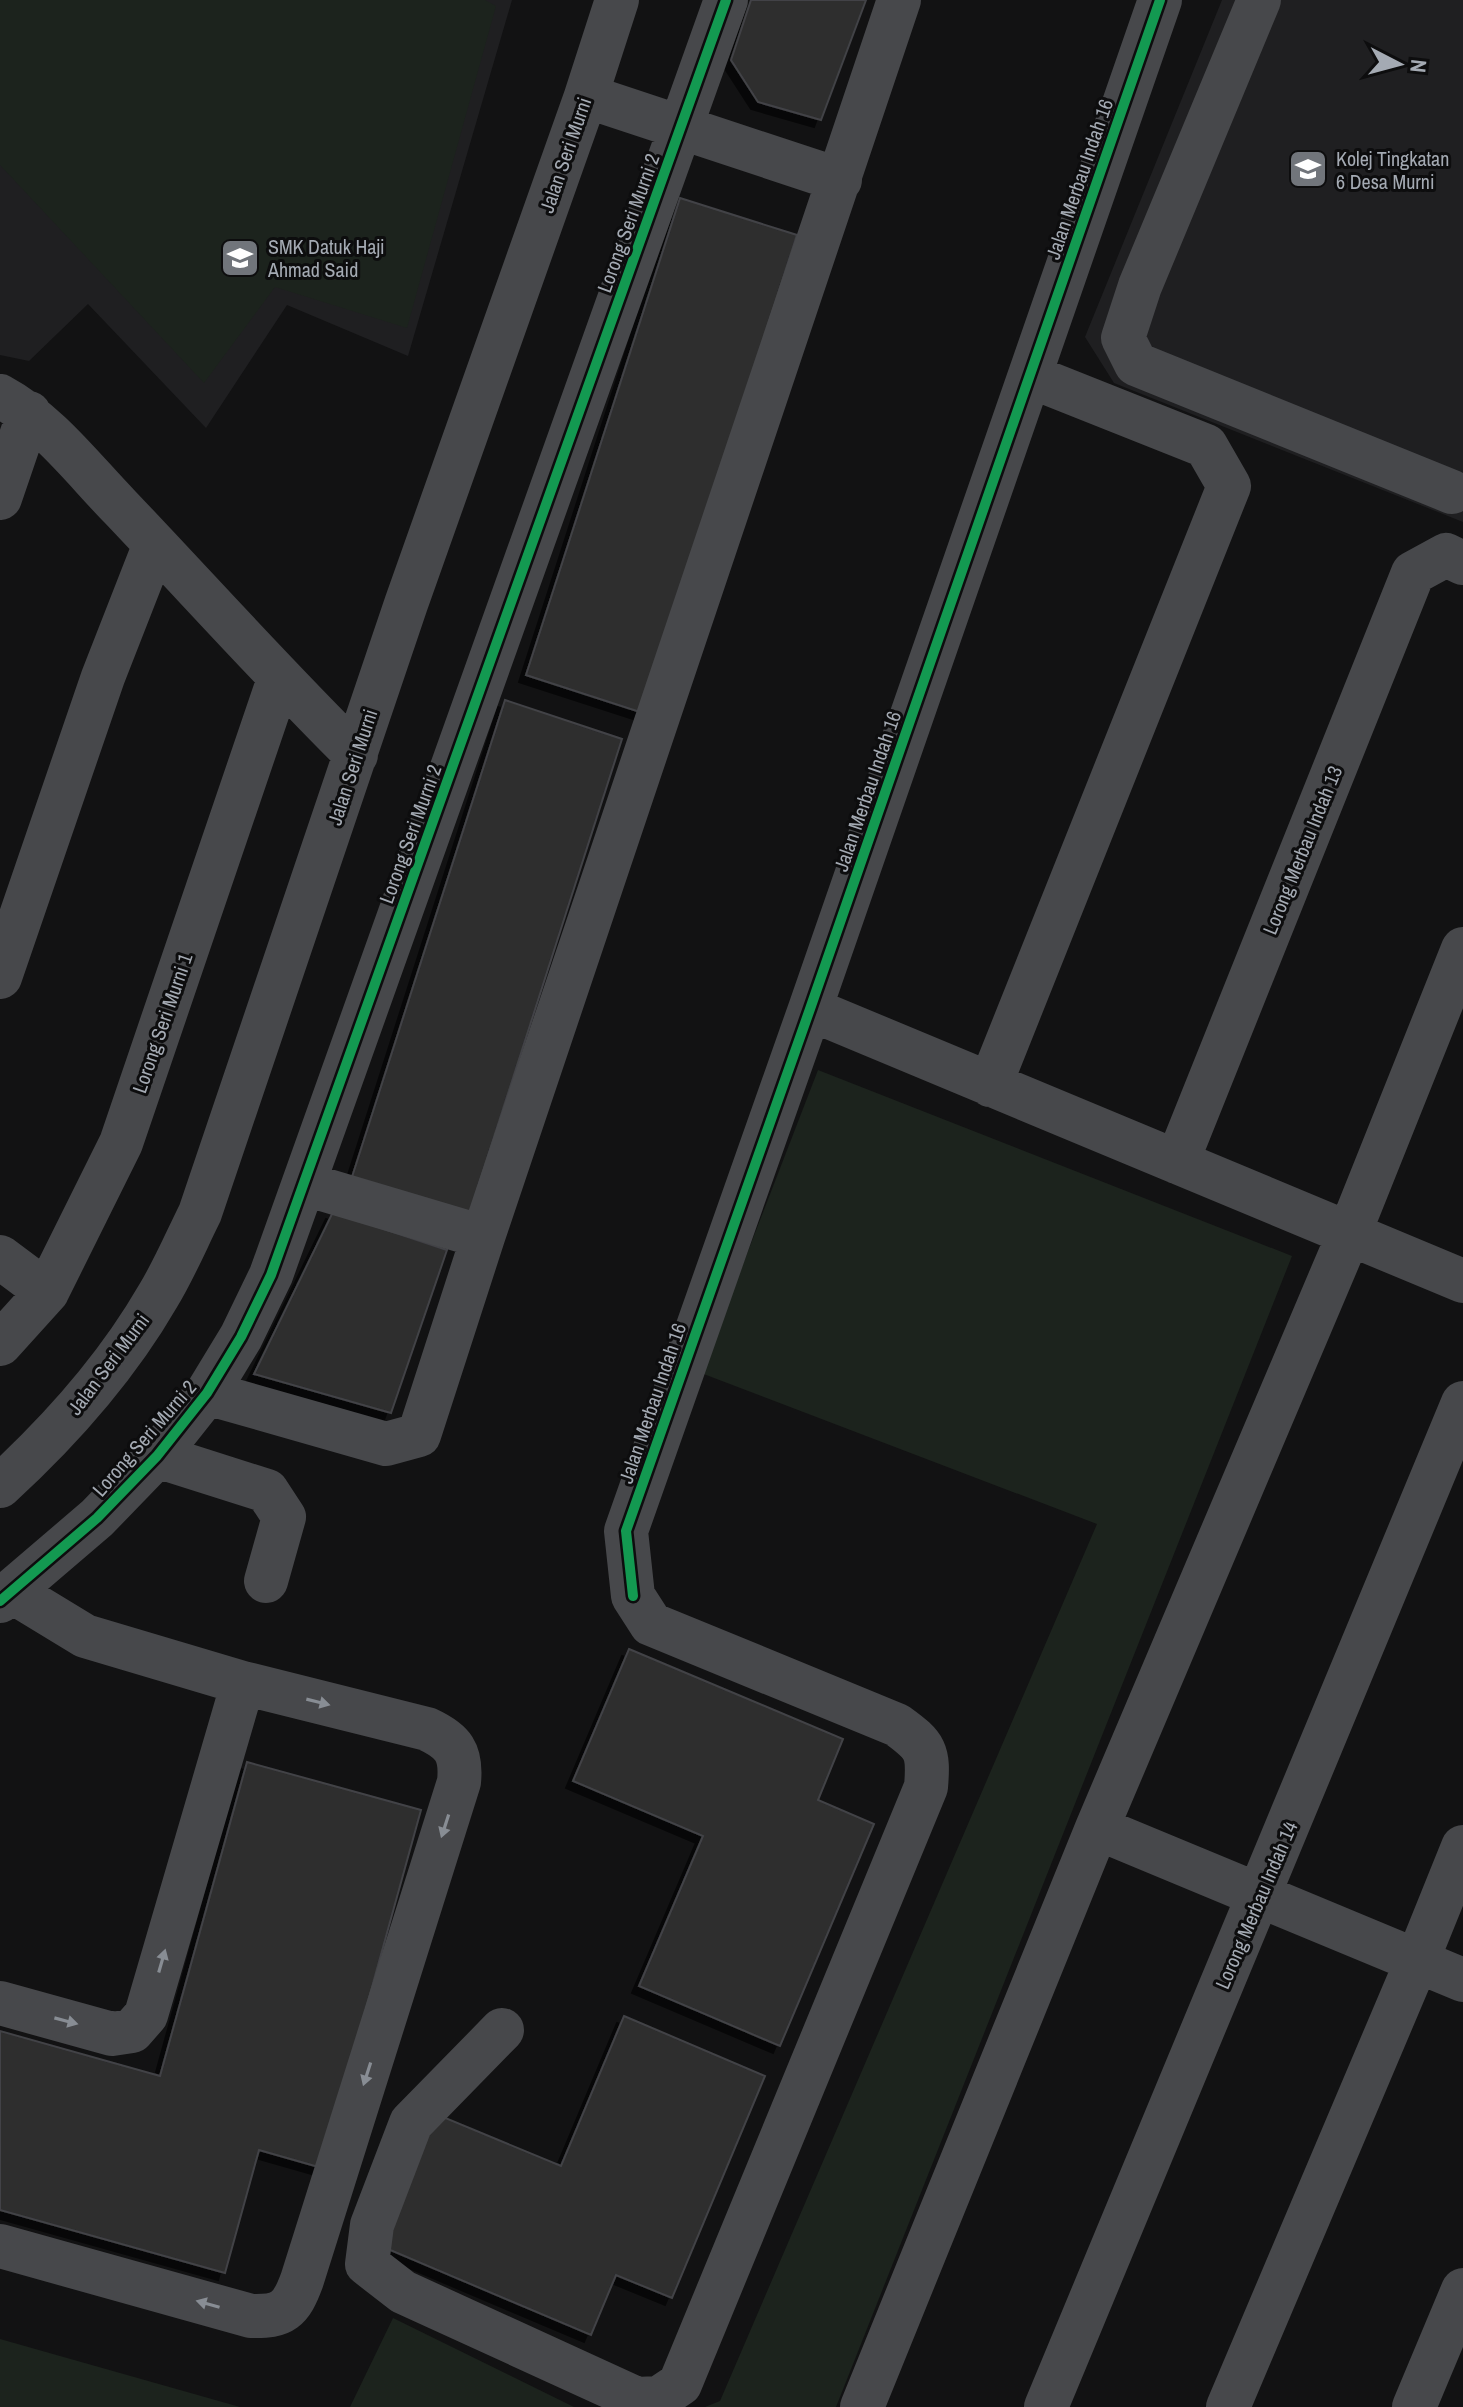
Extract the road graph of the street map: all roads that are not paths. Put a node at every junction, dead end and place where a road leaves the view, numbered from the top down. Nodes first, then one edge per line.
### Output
1 (617, 0) edge
2 (726, 0) edge
3 (899, 0) edge
4 (1160, 0) edge
5 (1259, 0) edge
6 (586, 96) junction
7 (681, 127) junction
8 (840, 180) junction
9 (1030, 376) junction
10 (15, 405) edge
11 (1452, 492) dead end
12 (0, 498) edge
13 (155, 544) junction
14 (1454, 559) edge
15 (279, 679) junction
16 (356, 755) junction
17 (1463, 949) edge
18 (0, 977) edge
19 (810, 1009) junction
20 (990, 1085) junction
21 (1177, 1162) junction
22 (305, 1184) junction
23 (1349, 1234) junction
24 (483, 1237) junction
25 (0, 1257) edge
26 (1463, 1281) edge
27 (47, 1292) junction
28 (0, 1344) edge
29 (207, 1393) junction
30 (1463, 1403) edge
31 (157, 1456) junction
32 (0, 1486) edge
33 (266, 1581) dead end
34 (6, 1596) edge
35 (243, 1683) junction
36 (1097, 1828) junction
37 (1463, 1847) edge
38 (1260, 1896) junction
39 (1417, 1961) junction
40 (1463, 1980) edge
41 (0, 2003) edge
42 (502, 2030) dead end
43 (0, 2246) edge
44 (1463, 2290) edge
45 (862, 2407) edge
46 (1046, 2407) edge
47 (1228, 2407) edge
48 (1414, 2407) edge

1 - 6 street, Jalan Seri Murni
2 - 7 street, Lorong Seri Murni 2
3 - 8 street
4 - 9 street, Jalan Merbau Indah 16
5 - 11 street
6 - 7 street
6 - 16 street, Jalan Seri Murni
7 - 8 street
7 - 22 street, Lorong Seri Murni 2
8 - 24 street
9 - 19 street, Jalan Merbau Indah 16
9 - 20 street
10 - 12 street
10 - 13 street
13 - 15 street
13 - 18 street
14 - 21 street, Lorong Merbau Indah 13
15 - 16 street
15 - 27 street, Lorong Seri Murni 1
16 - 32 street, Jalan Seri Murni
17 - 23 street
19 - 20 street
19 - 42 street, Jalan Merbau Indah 16
20 - 21 street
21 - 23 street
22 - 24 street
22 - 29 street, Lorong Seri Murni 2
23 - 26 street
23 - 36 street
24 - 29 street
25 - 27 street
27 - 28 street, Lorong Seri Murni 1
29 - 31 street, Lorong Seri Murni 2
30 - 38 street, Lorong Merbau Indah 14
31 - 33 street
31 - 34 street, Lorong Seri Murni 2
34 - 35 street
41 -> 35 street
35 -> 43 street
36 - 38 street
36 - 45 street
37 - 39 street
38 - 39 street
38 - 46 street, Lorong Merbau Indah 14
39 - 40 street
39 - 47 street
44 - 48 street

